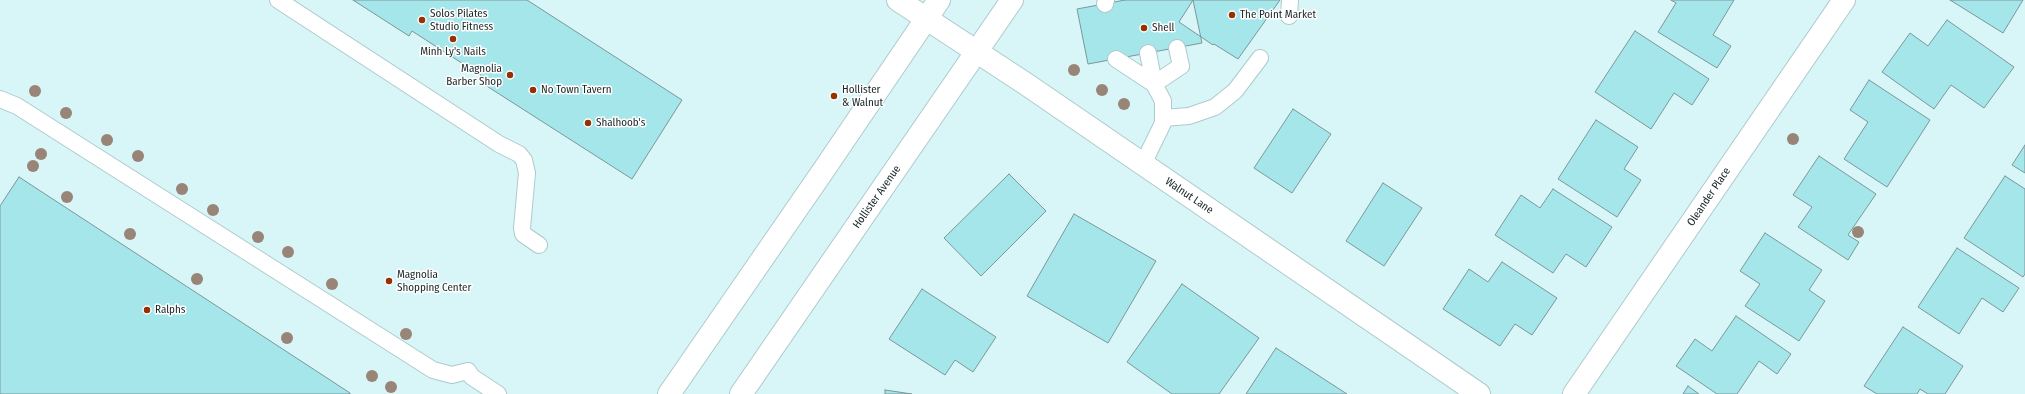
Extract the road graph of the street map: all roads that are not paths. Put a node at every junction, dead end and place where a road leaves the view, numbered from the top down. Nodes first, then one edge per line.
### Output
1 (278, 0) edge
2 (898, 0) edge
3 (939, 0) edge
4 (1012, 0) edge
5 (1290, 0) edge
6 (1844, 0) edge
7 (1288, 16) dead end
8 (927, 18) junction
9 (1177, 48) dead end
10 (977, 51) junction
11 (1148, 53) dead end
12 (1260, 58) dead end
13 (1116, 59) dead end
14 (1154, 84) junction
15 (0, 99) edge
16 (1163, 118) junction
17 (1143, 164) junction
18 (539, 245) dead end
19 (498, 394) edge
20 (669, 394) edge
21 (741, 394) edge
22 (1479, 394) edge
23 (1574, 394) edge

1 - 18 lane
2 - 8 street, Walnut Lane
3 - 8 street
4 - 10 street, Hollister Avenue
5 - 7 lane
6 - 23 street, Oleander Place
8 - 10 street, Walnut Lane
8 - 20 street
9 - 14 lane
10 - 17 street, Walnut Lane
10 - 21 street, Hollister Avenue
11 - 14 lane
12 - 16 lane
13 - 14 lane
14 - 16 lane
15 - 19 lane
16 - 17 lane
17 - 22 street, Walnut Lane

